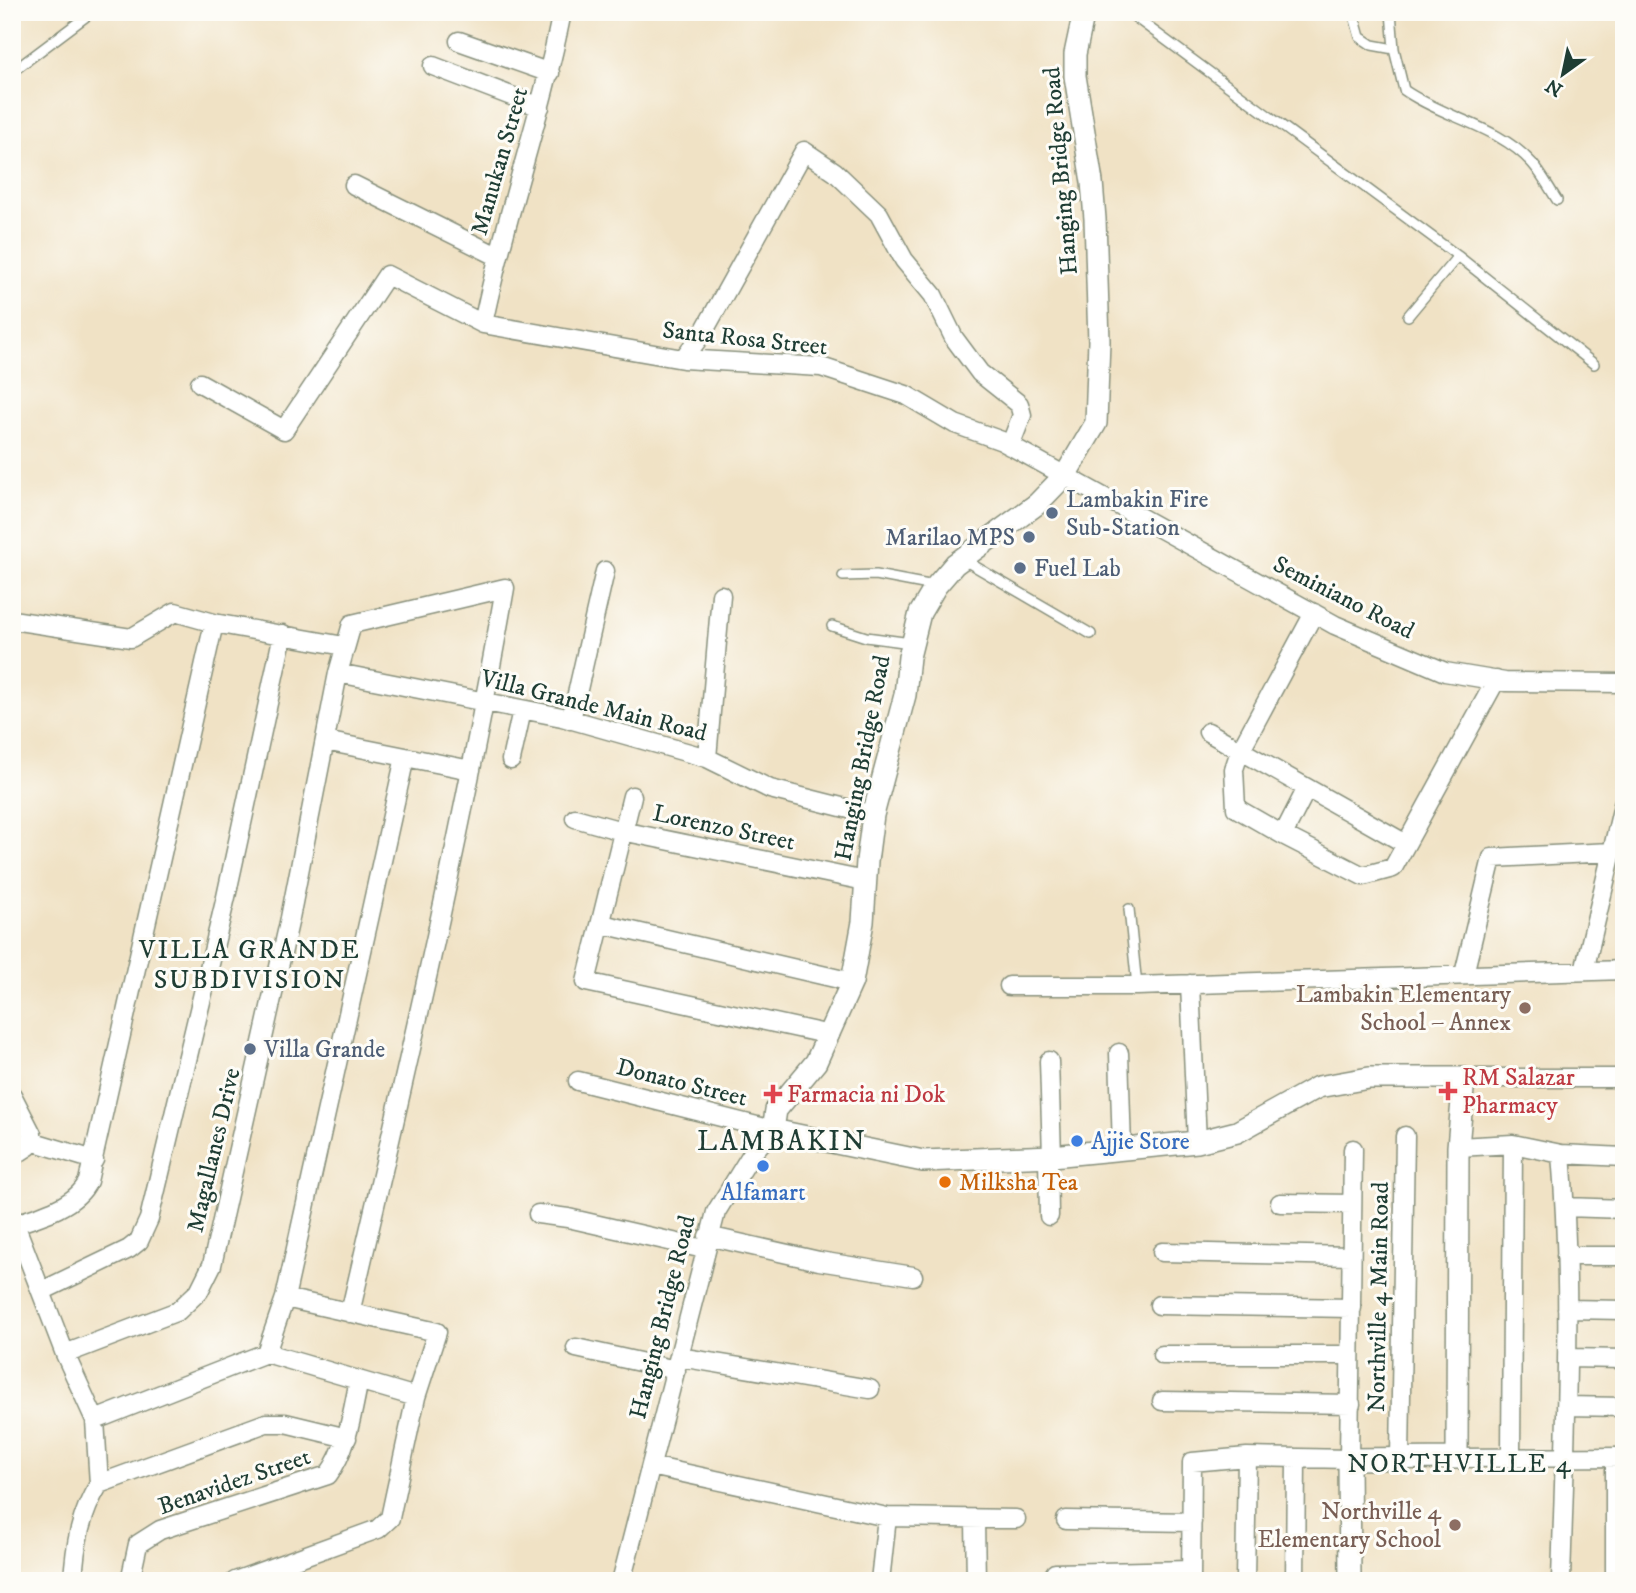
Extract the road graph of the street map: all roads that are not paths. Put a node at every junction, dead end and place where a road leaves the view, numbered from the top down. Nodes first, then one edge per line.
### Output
1 (92, 12) edge
2 (562, 12) edge
3 (1084, 12) edge
4 (1128, 12) edge
5 (1353, 12) edge
6 (1391, 12) edge
7 (459, 41) dead end
8 (1394, 49) junction
9 (433, 66) dead end
10 (12, 72) edge
11 (550, 73) junction
12 (540, 107) junction
13 (354, 185) dead end
14 (1556, 200) dead end
15 (497, 256) junction
16 (1458, 256) junction
17 (1408, 316) dead end
18 (483, 324) junction
19 (683, 359) junction
20 (1594, 364) dead end
21 (200, 383) dead end
22 (1010, 446) junction
23 (1066, 474) junction
24 (962, 559) junction
25 (605, 571) dead end
26 (843, 576) dead end
27 (936, 586) junction
28 (721, 595) dead end
29 (1314, 613) junction
30 (12, 620) edge
31 (214, 623) junction
32 (832, 626) dead end
33 (284, 634) junction
34 (1091, 634) dead end
35 (911, 643) junction
36 (344, 646) junction
37 (338, 673) junction
38 (1496, 680) junction
39 (1624, 682) edge
40 (485, 702) junction
41 (522, 710) junction
42 (571, 720) junction
43 (1208, 732) dead end
44 (325, 741) junction
45 (1240, 751) junction
46 (405, 757) junction
47 (707, 758) junction
48 (511, 760) dead end
49 (471, 770) junction
50 (1306, 790) junction
51 (632, 796) dead end
52 (1624, 802) edge
53 (873, 815) junction
54 (575, 818) dead end
55 (622, 831) junction
56 (1283, 835) junction
57 (1406, 844) junction
58 (1611, 852) junction
59 (865, 881) junction
60 (1129, 909) dead end
61 (602, 924) junction
62 (1624, 970) edge
63 (1584, 971) junction
64 (1464, 974) junction
65 (852, 982) junction
66 (1190, 985) junction
67 (1009, 986) dead end
68 (1137, 986) junction
69 (830, 1035) junction
70 (1119, 1053) dead end
71 (1049, 1061) dead end
72 (1464, 1078) junction
73 (1624, 1079) edge
74 (578, 1081) dead end
75 (12, 1095) edge
76 (773, 1130) junction
77 (1405, 1136) dead end
78 (31, 1141) junction
79 (1197, 1142) junction
80 (1513, 1144) junction
81 (1458, 1147) junction
82 (1122, 1149) junction
83 (1353, 1149) dead end
84 (1561, 1154) junction
85 (1050, 1156) junction
86 (12, 1157) edge
87 (1624, 1157) edge
88 (94, 1160) junction
89 (1280, 1203) dead end
90 (1352, 1204) junction
91 (1565, 1207) junction
92 (1624, 1209) edge
93 (538, 1214) dead end
94 (1049, 1216) dead end
95 (13, 1224) edge
96 (706, 1242) junction
97 (1162, 1252) dead end
98 (1351, 1256) junction
99 (1566, 1256) junction
100 (1624, 1256) edge
101 (913, 1276) dead end
102 (42, 1291) junction
103 (285, 1298) junction
104 (1159, 1304) dead end
105 (1352, 1308) junction
106 (1567, 1309) junction
107 (1624, 1310) edge
108 (349, 1313) junction
109 (576, 1349) dead end
110 (266, 1353) junction
111 (65, 1354) junction
112 (1162, 1355) dead end
113 (1350, 1356) junction
114 (1567, 1359) junction
115 (1624, 1359) edge
116 (678, 1363) junction
117 (359, 1380) junction
118 (870, 1389) dead end
119 (416, 1397) junction
120 (1162, 1401) dead end
121 (1351, 1404) junction
122 (1566, 1406) junction
123 (1624, 1407) edge
124 (95, 1420) junction
125 (347, 1437) junction
126 (1511, 1456) junction
127 (1564, 1456) junction
128 (1247, 1457) junction
129 (1620, 1457) edge
130 (1401, 1458) junction
131 (1457, 1458) junction
132 (1296, 1459) junction
133 (1349, 1459) junction
134 (652, 1466) junction
135 (99, 1484) junction
136 (887, 1517) junction
137 (1016, 1520) dead end
138 (1066, 1520) dead end
139 (975, 1521) junction
140 (1192, 1521) junction
141 (1055, 1573) dead end
142 (1191, 1576) edge
143 (625, 1579) edge
144 (73, 1581) edge
145 (130, 1581) edge
146 (235, 1581) edge
147 (880, 1581) edge
148 (976, 1581) edge
149 (1245, 1581) edge
150 (1295, 1581) edge
151 (1350, 1581) edge
152 (1561, 1581) edge
153 (1615, 1581) edge

1 - 10 lane
2 - 11 street, Manukan Street
3 - 23 street, Hanging Bridge Road
4 - 16 lane
5 - 8 lane
6 - 8 lane
7 - 11 street
8 - 14 lane
9 - 12 street
11 - 12 street, Manukan Street
12 - 15 street, Manukan Street
13 - 15 street
15 - 18 street, Manukan Street
16 - 17 lane
16 - 20 lane
18 - 19 street, Santa Rosa Street
18 - 21 street, Santa Rosa Street
19 - 22 street, Santa Rosa Street
19 - 22 street
22 - 23 street, Santa Rosa Street
23 - 24 street, Hanging Bridge Road
23 - 29 street, Seminiano Road
24 - 27 street, Hanging Bridge Road
24 - 34 lane
25 - 42 street
26 - 27 lane
27 - 35 street, Hanging Bridge Road
28 - 47 street
29 - 38 street, Seminiano Road
29 - 45 street
30 - 31 street
31 - 33 street
31 - 88 street
32 - 35 lane
33 - 36 street
33 - 102 street
35 - 53 street, Hanging Bridge Road
36 - 37 street, Magallanes Drive
36 - 40 street, Magallanes Drive
37 - 40 street, Villa Grande Main Road
37 - 44 street, Magallanes Drive
38 - 39 street, Seminiano Road
38 - 57 street
40 - 41 street, Villa Grande Main Road
40 - 49 street
41 - 42 street, Villa Grande Main Road
41 - 48 street
42 - 47 street, Villa Grande Main Road
43 - 45 street
44 - 46 street
44 - 111 street, Magallanes Drive
45 - 50 street
45 - 56 street
46 - 49 street
46 - 103 street
47 - 53 street, Villa Grande Main Road
49 - 108 street
50 - 56 street
50 - 57 street
51 - 55 street
52 - 58 street
53 - 59 street, Hanging Bridge Road
54 - 55 street, Lorenzo Street
55 - 59 street, Lorenzo Street
55 - 61 street
56 - 57 street
58 - 63 street
58 - 64 street
59 - 65 street, Hanging Bridge Road
60 - 68 lane
61 - 65 street
61 - 69 street
62 - 63 street
63 - 64 street
64 - 66 street
65 - 69 street, Hanging Bridge Road
66 - 68 street
66 - 79 street
67 - 68 street
69 - 76 street, Hanging Bridge Road
70 - 82 street
71 - 85 street
72 - 73 street
72 - 79 street
72 - 81 street
74 - 76 street, Donato Street
75 - 78 street
76 - 85 street
76 - 96 street, Hanging Bridge Road
77 - 130 street, Northville 4 Main Road
78 - 86 street
78 - 88 street
79 - 82 street
80 - 81 street
80 - 84 street
80 - 126 street
81 - 131 street
82 - 85 street
83 - 90 street
84 - 87 street
84 - 91 street
85 - 94 street
88 - 95 street
89 - 90 street
90 - 98 street
91 - 92 street
91 - 99 street
93 - 96 street
95 - 102 street
96 - 101 street
96 - 116 street, Hanging Bridge Road
97 - 98 street
98 - 105 street
99 - 100 street
99 - 106 street
102 - 111 street
103 - 108 street
103 - 110 street
104 - 105 street
105 - 113 street
106 - 107 street
106 - 114 street
108 - 119 street
109 - 116 street
110 - 117 street
110 - 124 street
111 - 124 street
112 - 113 street
113 - 121 street
114 - 115 street
114 - 122 street
116 - 118 street
116 - 134 street, Hanging Bridge Road
117 - 119 street
117 - 125 street, Benavidez Street
119 - 146 street
120 - 121 street
121 - 133 street
122 - 123 street
122 - 127 street
124 - 135 street
125 - 135 street
125 - 145 street, Benavidez Street
126 - 127 street
126 - 131 street
127 - 129 street
127 - 152 street
128 - 132 street
128 - 140 street
128 - 149 street
129 - 153 street
130 - 131 street
130 - 133 street
132 - 133 street
132 - 150 street
133 - 151 street
134 - 136 street
134 - 143 street, Hanging Bridge Road
135 - 144 street
136 - 139 street
136 - 147 street
137 - 139 street
138 - 140 street
139 - 148 street
140 - 142 street
141 - 142 street

